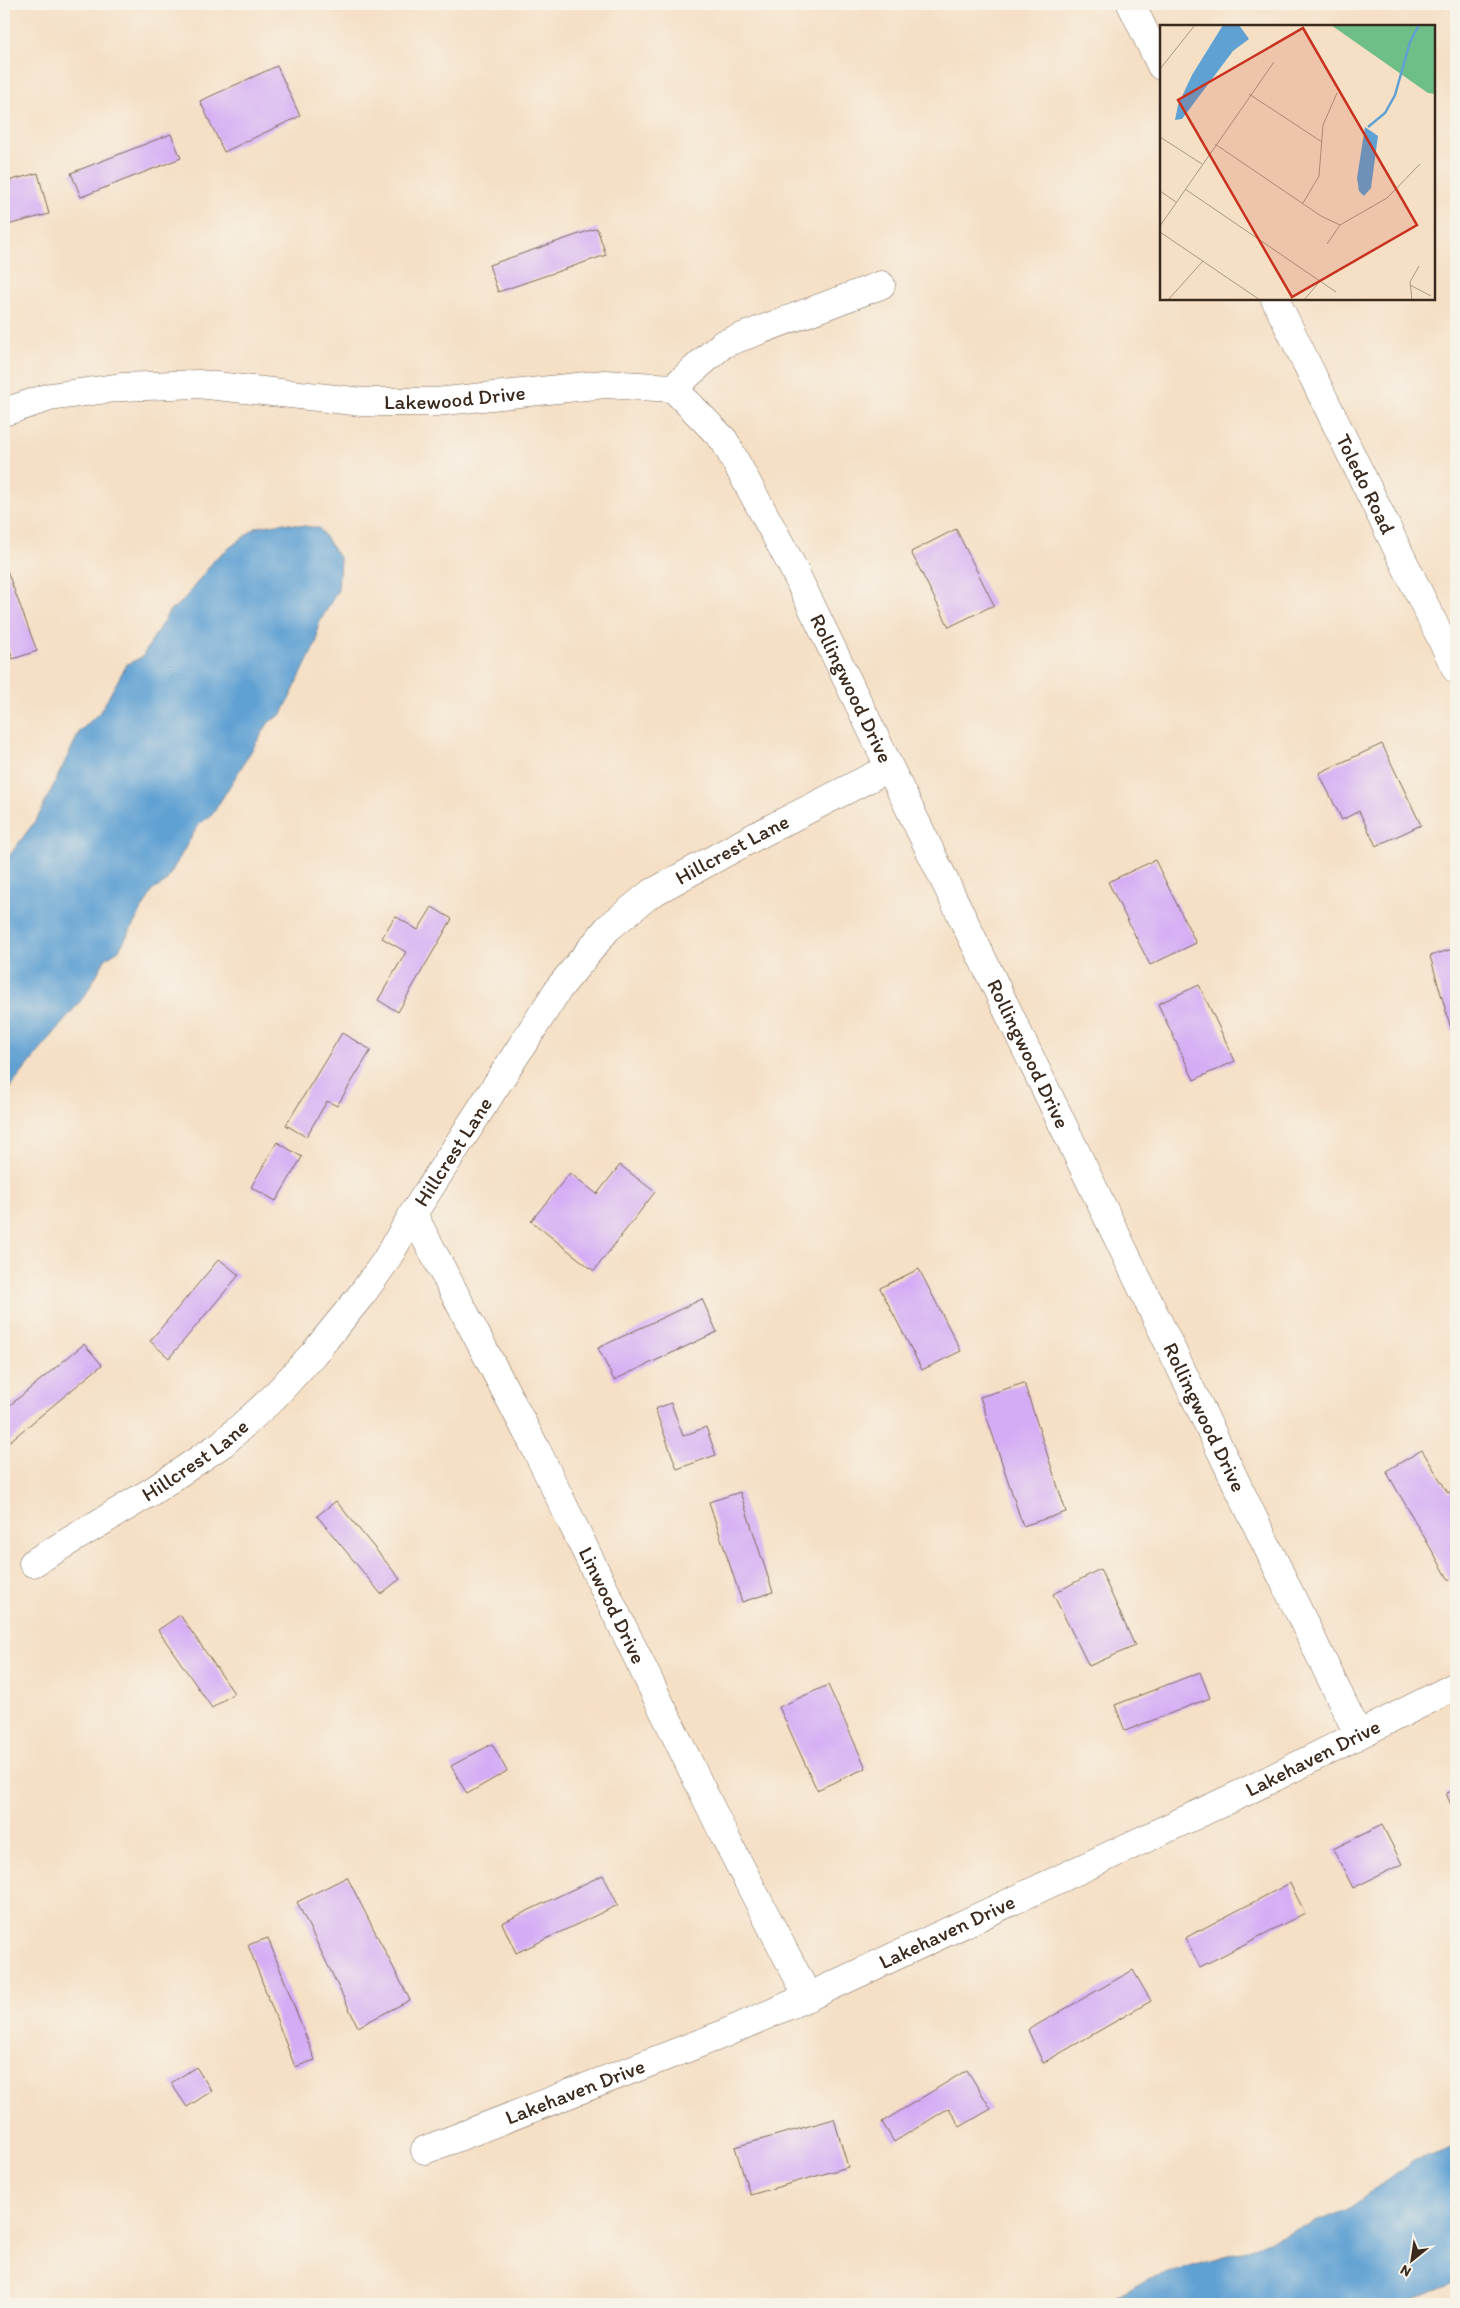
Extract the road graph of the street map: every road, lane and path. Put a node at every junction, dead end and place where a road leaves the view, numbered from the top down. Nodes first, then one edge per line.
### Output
1 (1131, 4) edge
2 (1160, 64) edge
3 (881, 285) dead end
4 (1275, 300) edge
5 (673, 388) junction
6 (4, 412) edge
7 (1456, 669) edge
8 (889, 768) junction
9 (413, 1214) junction
10 (33, 1563) dead end
11 (1456, 1686) edge
12 (1358, 1734) junction
13 (808, 1997) junction
14 (425, 2150) dead end

1 - 2 street
3 - 5 street
4 - 7 street, Toledo Road
5 - 6 street, Lakewood Drive
5 - 8 street, Rollingwood Drive
8 - 9 street, Hillcrest Lane
8 - 12 street, Rollingwood Drive
9 - 10 street, Hillcrest Lane
9 - 13 street, Linwood Drive
11 - 12 street, Lakehaven Drive
12 - 13 street, Lakehaven Drive
13 - 14 street, Lakehaven Drive

